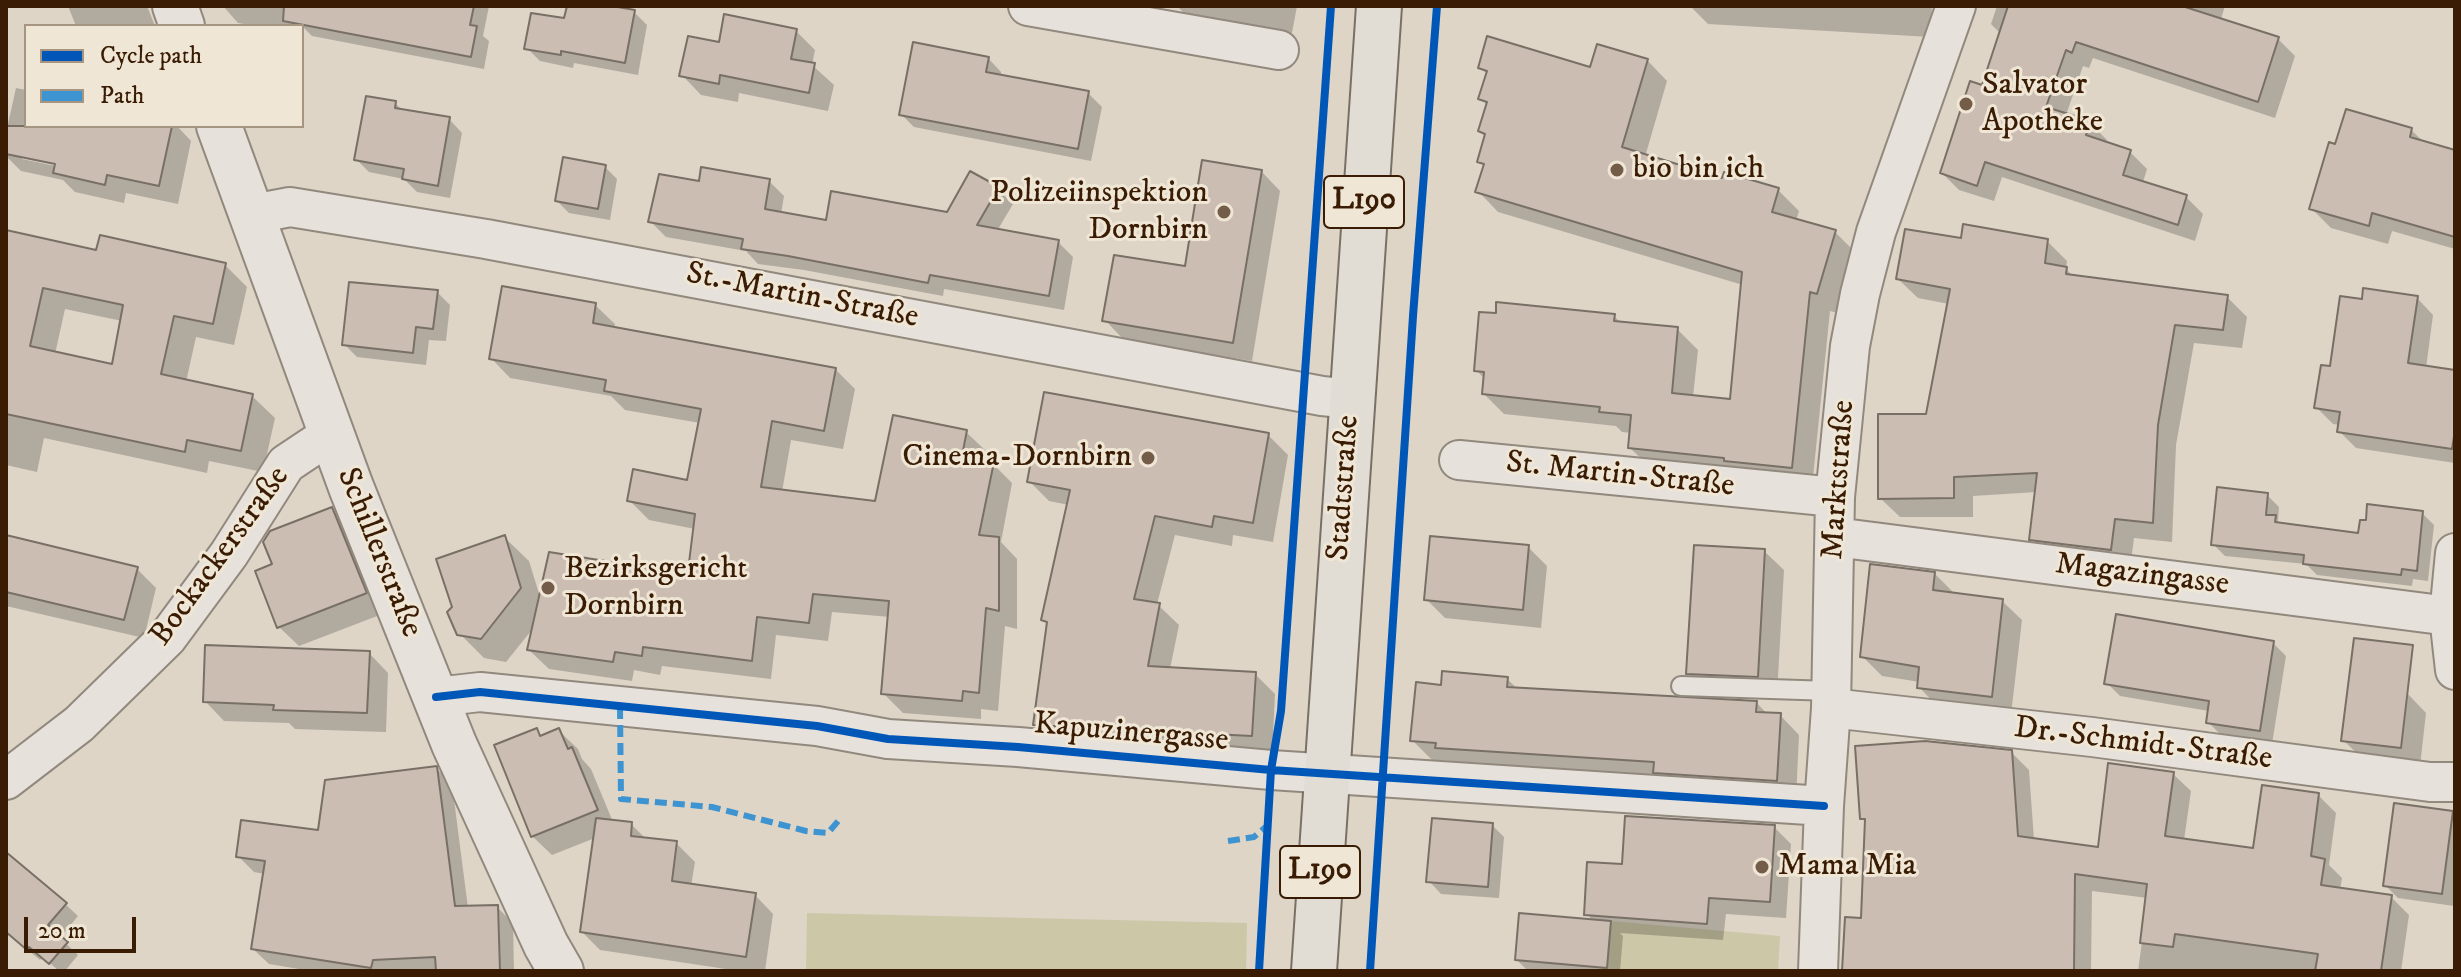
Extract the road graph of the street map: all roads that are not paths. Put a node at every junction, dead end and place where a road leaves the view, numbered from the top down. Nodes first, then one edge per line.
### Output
1 (1028, 6) edge
2 (1379, 6) edge
3 (1956, 6) edge
4 (1279, 50) dead end
5 (220, 128) edge
6 (253, 214) junction
7 (1352, 399) junction
8 (331, 434) junction
9 (1459, 460) dead end
10 (1835, 497) junction
11 (1835, 537) junction
12 (2455, 553) edge
13 (2449, 616) junction
14 (2455, 666) edge
15 (1681, 686) dead end
16 (436, 697) junction
17 (1831, 700) junction
18 (1326, 773) junction
19 (6, 780) edge
20 (2455, 782) edge
21 (1824, 806) junction
22 (561, 971) edge
23 (1314, 971) edge
24 (1818, 971) edge

1 - 4 street
2 - 7 main road, Stadtstraße / L190
3 - 10 street, Marktstraße
5 - 6 street, Schillerstraße
6 - 7 street, St.-Martin-Straße
6 - 8 street, Schillerstraße
7 - 18 main road, Stadtstraße / L190
8 - 16 street, Schillerstraße
8 - 19 street, Bockackerstraße
9 - 10 street, St. Martin-Straße
10 - 11 street, Marktstraße
11 - 13 street, Magazingasse
11 - 17 street, Marktstraße
12 - 13 street
13 - 14 street
15 - 17 lane
16 - 18 street, Kapuzinergasse
16 - 22 street, Schillerstraße
17 - 20 street, Dr.-Schmidt-Straße
17 - 21 street, Marktstraße
18 - 21 street, Kapuzinergasse
18 - 23 main road, Stadtstraße / L190
21 - 24 street, Marktstraße

